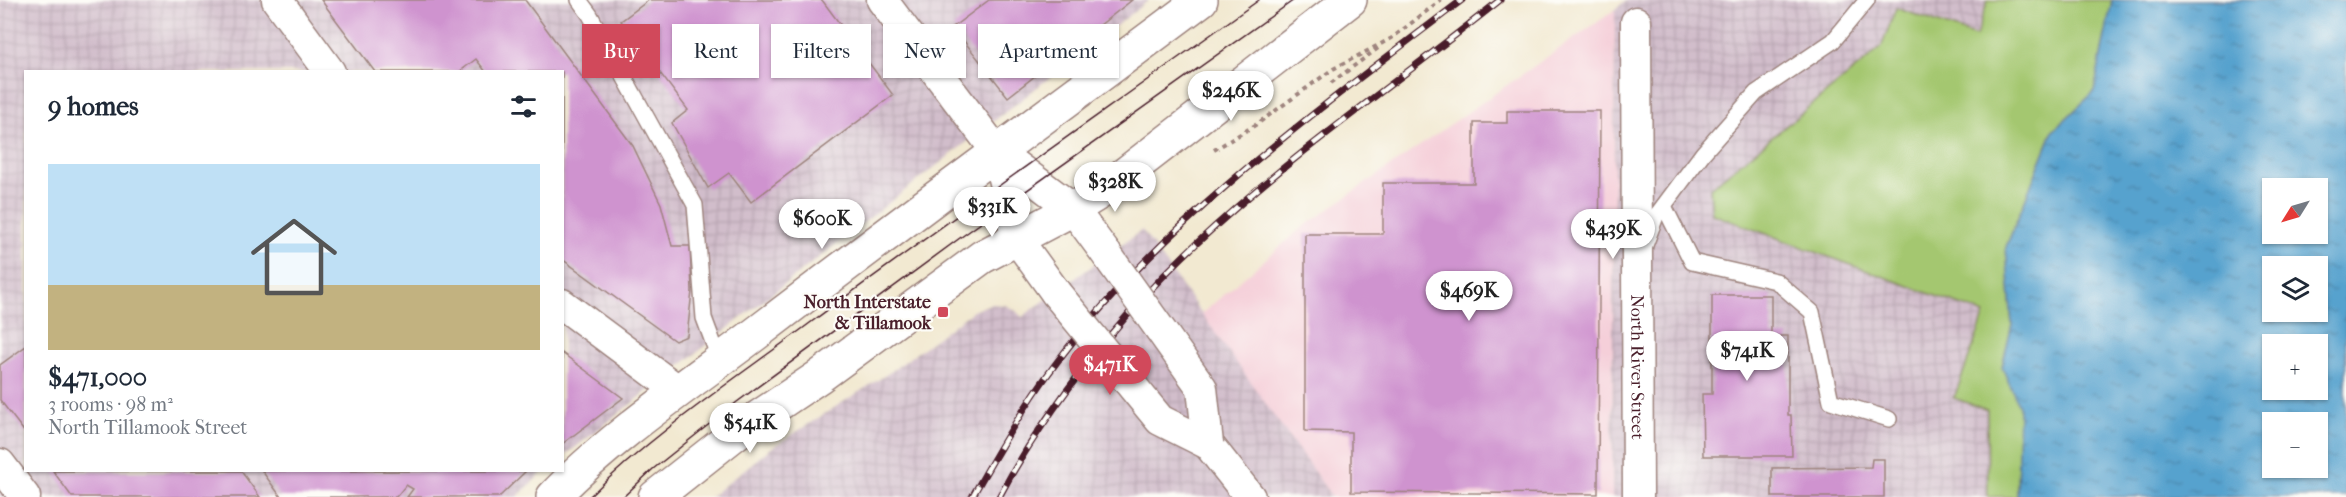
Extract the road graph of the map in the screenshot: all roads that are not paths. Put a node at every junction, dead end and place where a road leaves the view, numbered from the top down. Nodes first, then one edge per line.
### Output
1 (277, 0) edge
2 (579, 0) edge
3 (882, 0) edge
4 (1201, 0) edge
5 (1350, 0) edge
6 (1369, 0) edge
7 (1867, 0) edge
8 (1636, 22) dead end
9 (1309, 34) junction
10 (329, 70) edge
11 (997, 152) junction
12 (1664, 206) junction
13 (1074, 209) junction
14 (1017, 239) junction
15 (1636, 265) junction
16 (564, 305) edge
17 (720, 361) junction
18 (680, 391) junction
19 (1889, 419) dead end
20 (1208, 444) junction
21 (0, 464) edge
22 (25, 497) edge
23 (552, 497) edge
24 (655, 497) edge
25 (1250, 497) edge
26 (1638, 497) edge

1 - 10 street
2 - 17 lane
3 - 11 street
4 - 11 street
5 - 9 street
6 - 9 street
7 - 12 lane
8 - 15 street, North River Street
9 - 13 street
11 - 13 street
11 - 14 street
11 - 17 street
12 - 15 lane
12 - 19 lane
13 - 14 street
13 - 20 street, bridge
14 - 20 street, bridge
14 - 24 street
15 - 26 street, North River Street
16 - 18 street
17 - 18 street
18 - 23 street
20 - 25 street
21 - 22 street

